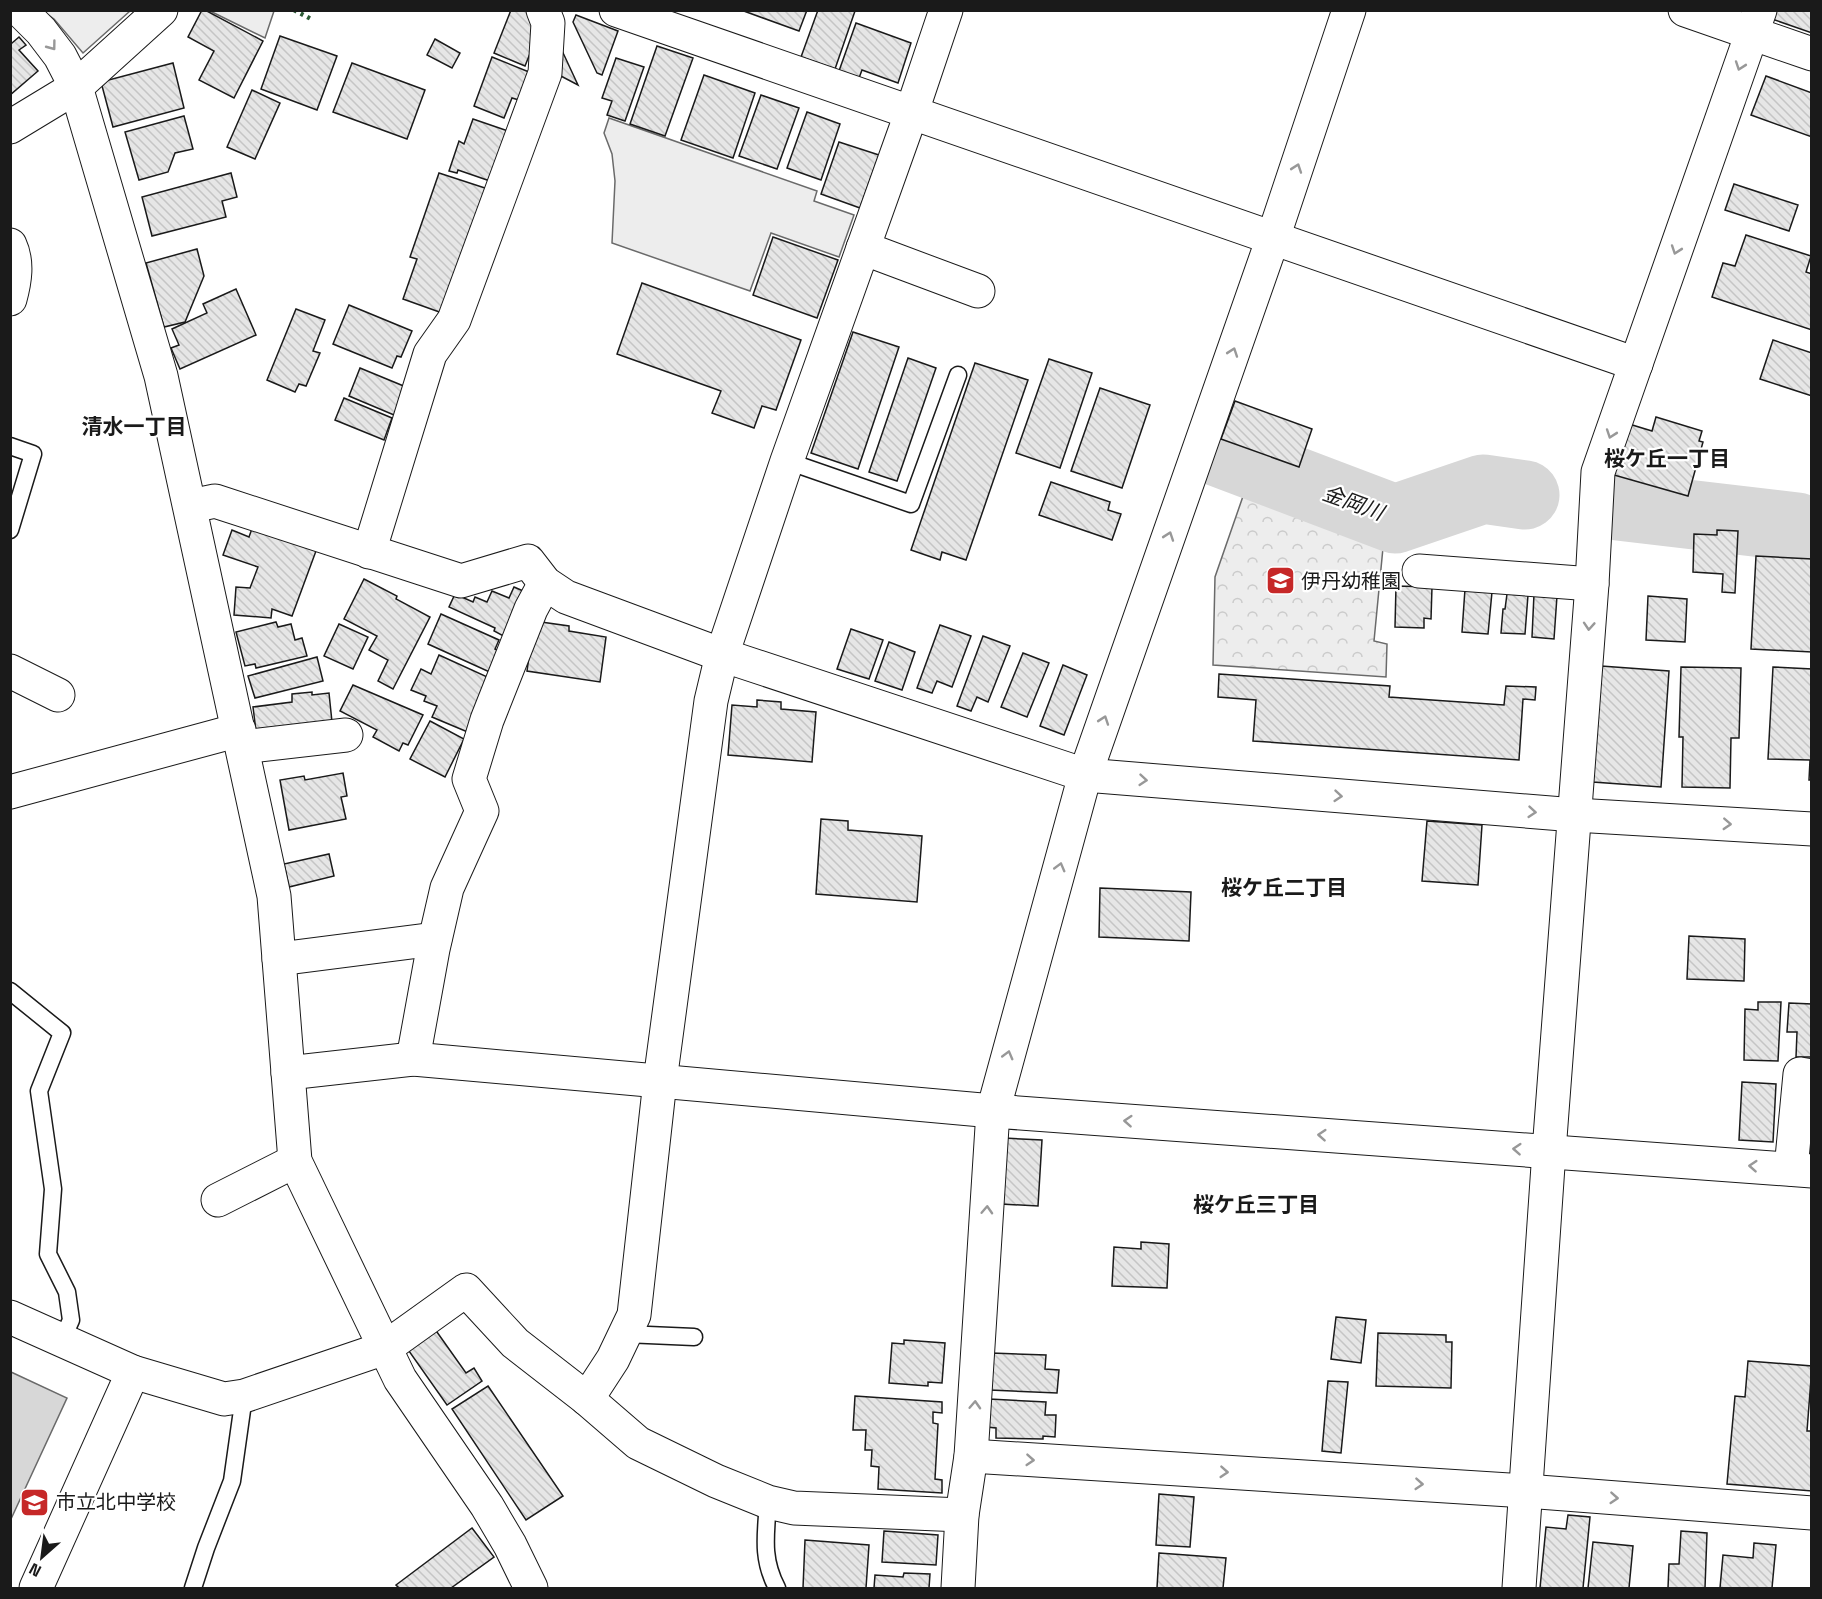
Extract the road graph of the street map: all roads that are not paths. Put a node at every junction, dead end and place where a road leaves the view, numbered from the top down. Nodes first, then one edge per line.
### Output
1 (20, 10) edge
2 (161, 10) edge
3 (543, 10) edge
4 (616, 10) edge
5 (946, 10) edge
6 (1349, 10) edge
7 (1686, 10) edge
8 (1756, 22) edge
9 (1812, 54) edge
10 (76, 87) junction
11 (911, 114) junction
12 (10, 128) edge
13 (1273, 238) junction
14 (10, 244) edge
15 (863, 248) junction
16 (978, 291) dead end
17 (10, 299) edge
18 (1636, 364) junction
19 (958, 375) dead end
20 (10, 446) edge
21 (788, 460) junction
22 (191, 506) junction
23 (10, 530) edge
24 (369, 552) junction
25 (1419, 570) dead end
26 (545, 583) junction
27 (1592, 584) junction
28 (722, 655) junction
29 (10, 671) edge
30 (58, 695) dead end
31 (346, 735) dead end
32 (241, 739) junction
33 (1085, 776) junction
34 (10, 792) edge
35 (1575, 815) junction
36 (1812, 829) edge
37 (435, 939) junction
38 (279, 959) junction
39 (10, 991) edge
40 (414, 1059) junction
41 (288, 1073) junction
42 (1812, 1076) edge
43 (660, 1081) junction
44 (993, 1111) junction
45 (1550, 1151) junction
46 (295, 1161) junction
47 (1802, 1170) edge
48 (218, 1200) dead end
49 (10, 1317) edge
50 (624, 1334) junction
51 (694, 1337) dead end
52 (62, 1340) junction
53 (385, 1348) junction
54 (133, 1372) junction
55 (244, 1396) junction
56 (587, 1399) junction
57 (972, 1456) junction
58 (1527, 1491) junction
59 (768, 1502) junction
60 (1812, 1513) edge
61 (962, 1515) junction
62 (36, 1588) edge
63 (193, 1588) edge
64 (531, 1588) edge
65 (777, 1588) edge
66 (958, 1588) edge
67 (1519, 1588) edge

1 -> 10 street
2 - 10 street
3 - 24 street
4 - 11 street
5 - 11 street
13 -> 6 street
7 - 8 street
8 - 9 street
8 -> 18 street
10 - 12 street
10 - 22 street
11 - 13 street
11 - 15 street
13 - 18 street
33 -> 13 street
14 - 17 street
15 - 16 street
15 - 21 street
18 -> 27 street
19 - 21 lane
20 - 23 lane
21 - 28 street
22 - 24 street
22 - 32 street
24 - 26 street
25 - 27 street
26 - 28 street
26 - 37 street
27 -> 35 street
28 - 33 street
28 - 43 street
29 - 30 street
31 - 32 street
32 - 34 street
32 - 38 street
33 -> 35 street
44 -> 33 street
35 -> 36 street
35 - 45 street
37 - 38 street
37 - 40 street
38 - 41 street
39 - 52 lane
40 - 41 street
40 - 43 street
41 - 46 street
42 - 47 street
43 - 44 street
43 - 50 street
45 -> 44 street
57 -> 44 street
47 -> 45 street
45 - 58 street
46 - 48 street
46 - 53 street
49 - 52 street
50 - 51 lane
50 - 56 street
52 - 54 street
53 - 55 street
53 - 56 street
53 - 64 street
54 - 55 street
54 - 62 street
55 - 63 lane
56 - 59 street
57 -> 58 street
57 - 61 street
58 -> 60 street
58 - 67 street
59 - 61 street
59 - 65 lane
61 - 66 street

